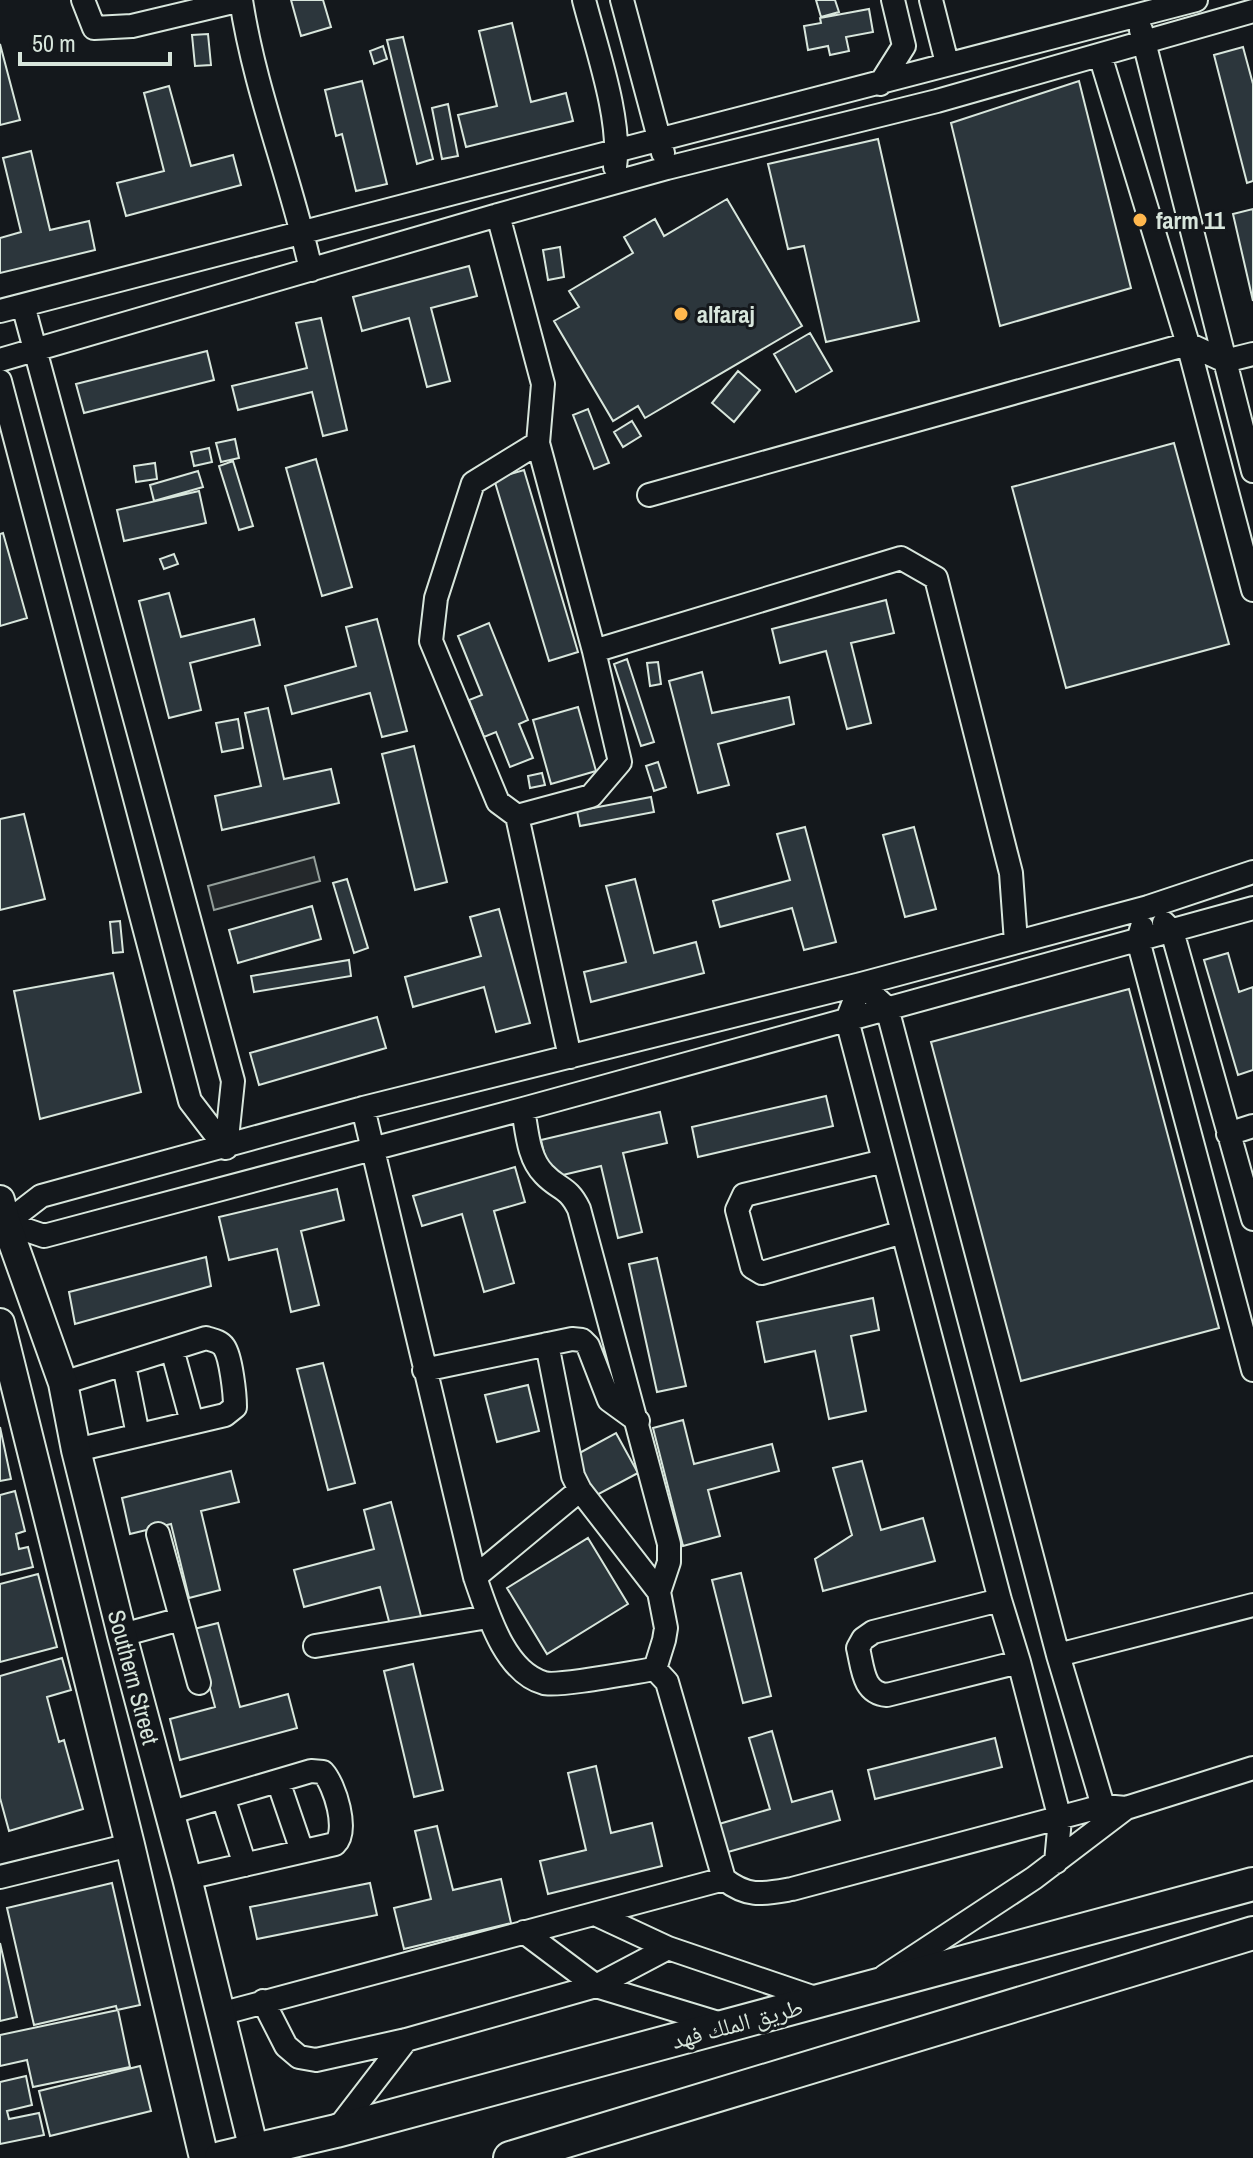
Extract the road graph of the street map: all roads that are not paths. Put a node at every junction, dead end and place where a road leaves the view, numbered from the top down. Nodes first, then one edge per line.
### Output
1 (83, 0) edge
2 (241, 0) edge
3 (584, 0) edge
4 (622, 0) edge
5 (893, 0) edge
6 (931, 0) edge
7 (1196, 0) edge
8 (1253, 11) edge
9 (1137, 17) junction
10 (1145, 41) junction
11 (1100, 55) junction
12 (947, 63) junction
13 (880, 84) junction
14 (659, 140) junction
15 (617, 152) junction
16 (667, 168) junction
17 (612, 183) junction
18 (498, 215) junction
19 (303, 232) junction
20 (311, 270) junction
21 (23, 305) junction
22 (0, 311) edge
23 (1188, 344) junction
24 (34, 352) junction
25 (1253, 354) edge
26 (0, 360) edge
27 (1225, 361) junction
28 (0, 381) edge
29 (538, 443) junction
30 (1253, 471) edge
31 (649, 495) dead end
32 (1253, 590) edge
33 (594, 651) junction
34 (517, 816) junction
35 (1253, 872) edge
36 (1148, 907) junction
37 (1253, 908) edge
38 (1172, 931) junction
39 (1138, 940) junction
40 (1016, 942) junction
41 (861, 984) junction
42 (887, 1008) junction
43 (847, 1020) junction
44 (570, 1057) junction
45 (363, 1108) junction
46 (523, 1109) junction
47 (1253, 1126) edge
48 (1228, 1134) junction
49 (226, 1148) junction
50 (372, 1148) junction
51 (884, 1161) junction
52 (1248, 1188) edge
53 (3, 1212) edge
54 (1253, 1219) edge
55 (903, 1232) junction
56 (0, 1323) edge
57 (547, 1344) junction
58 (172, 1349) junction
59 (124, 1365) junction
60 (424, 1370) junction
61 (1253, 1370) edge
62 (63, 1383) junction
63 (638, 1421) junction
64 (192, 1422) junction
65 (138, 1435) junction
66 (76, 1450) junction
67 (580, 1490) junction
68 (158, 1534) dead end
69 (475, 1577) junction
70 (659, 1592) junction
71 (1000, 1600) junction
72 (1253, 1605) edge
73 (488, 1617) junction
74 (181, 1619) junction
75 (122, 1635) junction
76 (315, 1646) dead end
77 (1058, 1655) junction
78 (1019, 1662) junction
79 (655, 1669) junction
80 (199, 1683) dead end
81 (1253, 1768) edge
82 (278, 1781) junction
83 (223, 1797) junction
84 (1114, 1807) junction
85 (169, 1813) junction
86 (1060, 1819) junction
87 (130, 1845) junction
88 (302, 1851) junction
89 (1056, 1862) junction
90 (245, 1865) junction
91 (0, 1877) edge
92 (187, 1878) junction
93 (724, 1879) junction
94 (1253, 1884) edge
95 (595, 1914) junction
96 (524, 1932) junction
97 (1253, 1933) edge
98 (668, 1948) junction
99 (596, 1986) junction
100 (865, 1989) junction
101 (822, 2000) junction
102 (263, 2001) junction
103 (220, 2014) junction
104 (728, 2026) junction
105 (406, 2040) junction
106 (336, 2131) junction
107 (255, 2154) edge
108 (204, 2158) edge
109 (221, 2158) edge
110 (510, 2158) edge

1 - 2 street
2 - 19 street
3 - 15 street
4 - 14 street
5 - 13 street
6 - 12 street
7 - 9 street
8 - 10 street
9 - 10 street
9 - 12 street
10 - 11 street
10 - 27 street
11 - 16 street
11 - 23 street
12 - 13 street
13 - 14 street
14 - 15 street
14 - 16 street
15 - 17 street
15 - 19 street
16 - 17 street
17 - 18 street
18 - 20 street
18 - 29 street
19 - 20 street
19 - 21 street
20 - 24 street
21 - 22 street
21 - 24 street
23 - 27 street
23 - 31 street
23 - 32 street
24 - 26 street
24 - 49 street
25 - 27 street
27 - 30 street
28 - 49 street
29 - 33 street
29 - 34 street
33 - 34 street
33 - 40 street
34 - 44 street
35 - 36 street
36 - 38 street
36 - 39 street
36 - 40 street
37 - 38 street
38 - 39 street
38 - 48 street
39 - 42 street
39 - 61 street
40 - 41 street
41 - 42 street
41 - 43 street
41 - 44 street
42 - 43 street
42 - 77 street
43 - 46 street
43 - 51 street
44 - 45 street
45 - 49 street
45 - 50 street
46 - 50 street
46 - 63 street
47 - 48 street
48 - 52 street
49 - 53 street
50 - 53 street
50 - 60 street
51 - 55 street
51 - 55 street
52 - 54 street
53 - 62 main road, Southern Street
55 - 71 street
56 - 87 main road, Southern Street
57 - 60 street
57 - 63 street
57 - 67 street
58 - 59 street
58 - 64 street
58 - 64 street
59 - 62 street
59 - 65 street
60 - 69 street
62 - 66 main road, Southern Street
63 - 70 street
64 - 65 street
65 - 66 street
66 - 75 main road, Southern Street
67 - 69 street
67 - 70 street
68 - 74 street
69 - 73 street
70 - 79 street
71 - 78 street
71 - 78 street
72 - 77 street
73 - 76 street
73 - 79 street
74 - 75 street
74 - 80 street
75 - 85 main road, Southern Street
77 - 84 street
78 - 86 street
79 - 93 street
81 - 84 street
82 - 83 street
82 - 88 street
82 - 88 street
83 - 85 street
83 - 90 street
84 - 86 street
84 - 89 street
85 - 92 main road, Southern Street
86 - 89 street
86 - 93 street
87 - 91 street
87 - 108 main road, Southern Street
88 - 90 street
89 - 100 street
90 - 92 street
92 - 103 main road, Southern Street
93 - 95 street
94 - 100 highway, طريق الملك فهد
95 - 96 street
95 - 98 street
96 - 99 street
96 - 102 street
97 - 110 highway
98 - 99 street
98 - 101 street
99 - 104 street
99 - 105 street
100 - 101 highway, طريق الملك فهد
101 - 104 highway, طريق الملك فهد
102 - 103 street
102 - 105 street
103 - 107 main road, Southern Street
104 - 106 highway, طريق الملك فهد
105 - 106 street
106 - 107 highway, طريق الملك فهد
107 - 109 highway, طريق الملك فهد

